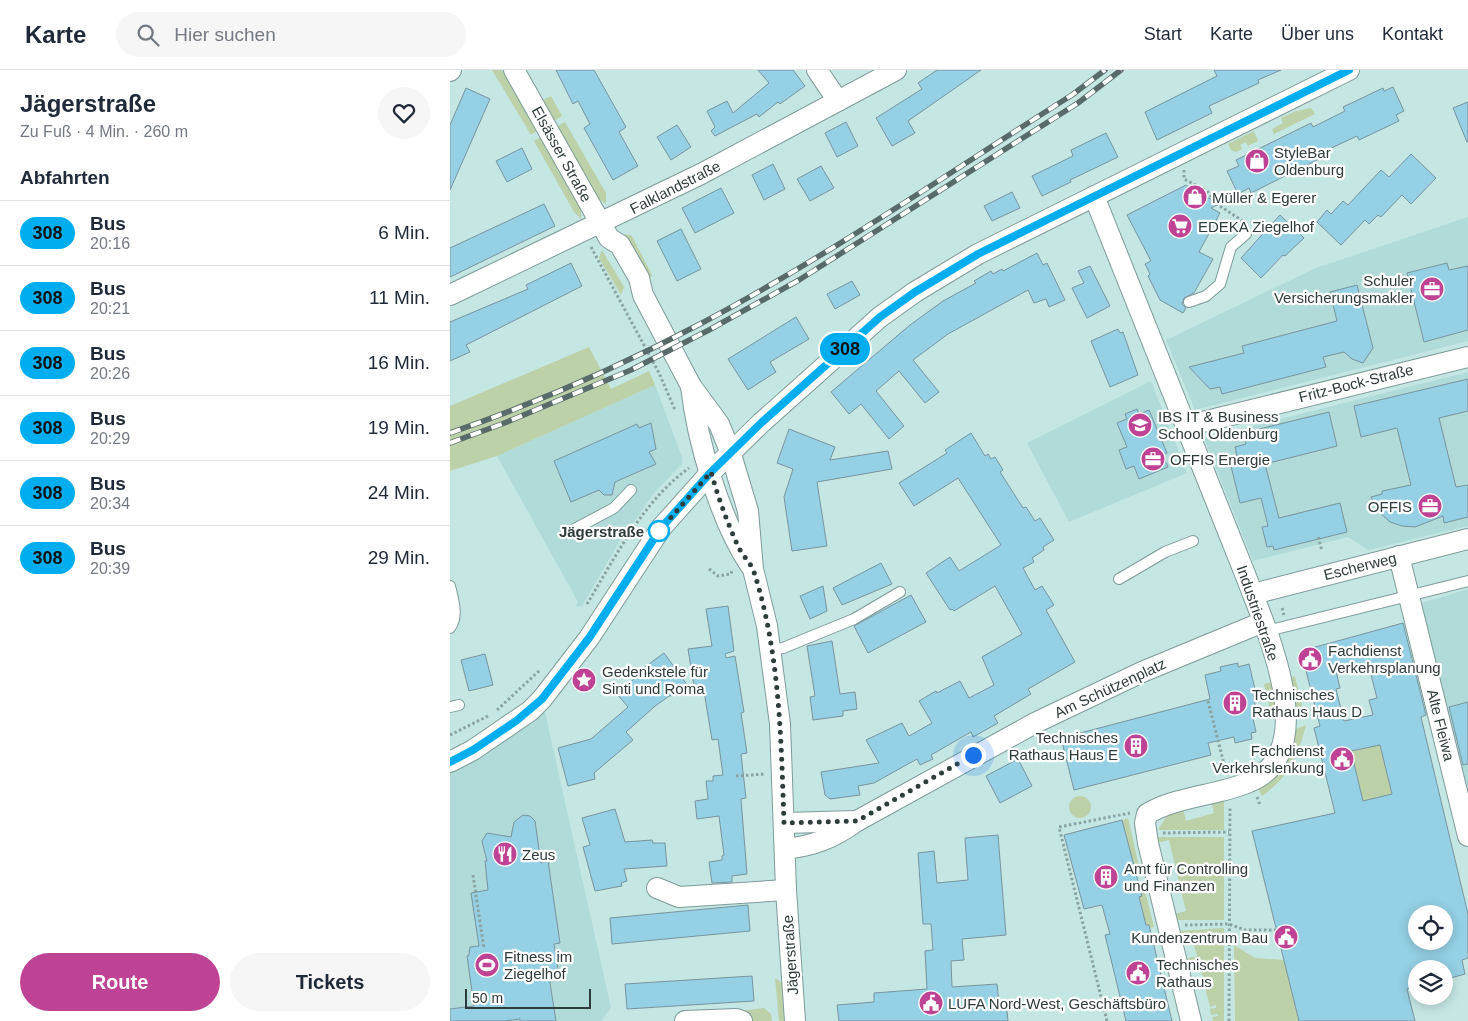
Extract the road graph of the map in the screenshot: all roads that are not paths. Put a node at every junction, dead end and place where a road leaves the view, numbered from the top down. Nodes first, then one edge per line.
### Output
1 (514, 70) edge
2 (817, 70) edge
3 (896, 70) edge
4 (1349, 70) edge
5 (838, 101) junction
6 (1094, 196) junction
7 (605, 230) junction
8 (1246, 234) road end
9 (450, 295) edge
10 (1189, 302) dead end
11 (1468, 356) edge
12 (691, 386) junction
13 (1186, 426) junction
14 (730, 452) junction
15 (711, 472) junction
16 (631, 490) dead end
17 (569, 532) dead end
18 (1468, 538) edge
19 (1193, 541) dead end
20 (1399, 556) junction
21 (753, 569) junction
22 (1119, 579) dead end
23 (1468, 581) edge
24 (450, 586) edge
25 (900, 592) dead end
26 (1253, 594) junction
27 (1409, 596) junction
28 (1265, 626) junction
29 (450, 628) edge
30 (771, 650) junction
31 (450, 762) edge
32 (857, 821) junction
33 (784, 823) junction
34 (1468, 836) edge
35 (785, 849) junction
36 (656, 888) dead end
37 (786, 890) junction
38 (685, 1021) edge
39 (742, 1021) edge
40 (795, 1021) edge
41 (1191, 1021) edge

1 - 7 street, Elsässer Straße
2 - 5 street
3 - 5 street, Falklandstraße
4 - 6 street
5 - 7 street, Falklandstraße
6 - 13 street, Industriestraße
6 - 14 street
7 - 9 street, Falklandstraße
7 - 12 street, Elsässer Straße
8 - 10 lane
11 - 13 street, Fritz-Bock-Straße
12 - 14 street, Elsässer Straße
12 - 15 street, Elsässer Straße
13 - 26 street, Industriestraße
14 - 15 street
14 - 21 street, Jägerstraße
15 - 21 street, Jägerstraße
15 - 31 street
16 - 17 lane
18 - 20 street, Escherweg
19 - 22 lane
20 - 26 street, Escherweg
20 - 27 street, Alte Fleiwa
21 - 30 street, Jägerstraße
23 - 27 lane
24 - 29 lane
25 - 30 lane
26 - 28 street, Industriestraße
27 - 28 lane
27 - 34 street, Alte Fleiwa
28 - 32 street, Am Schützenplatz
28 - 41 street, Industriestraße
30 - 33 street, Jägerstraße
32 - 33 street, Am Schützenplatz
32 - 35 street, Am Schützenplatz
33 - 35 street, Jägerstraße
35 - 37 street, Jägerstraße
36 - 37 street
37 - 40 street, Jägerstraße
38 - 39 street

